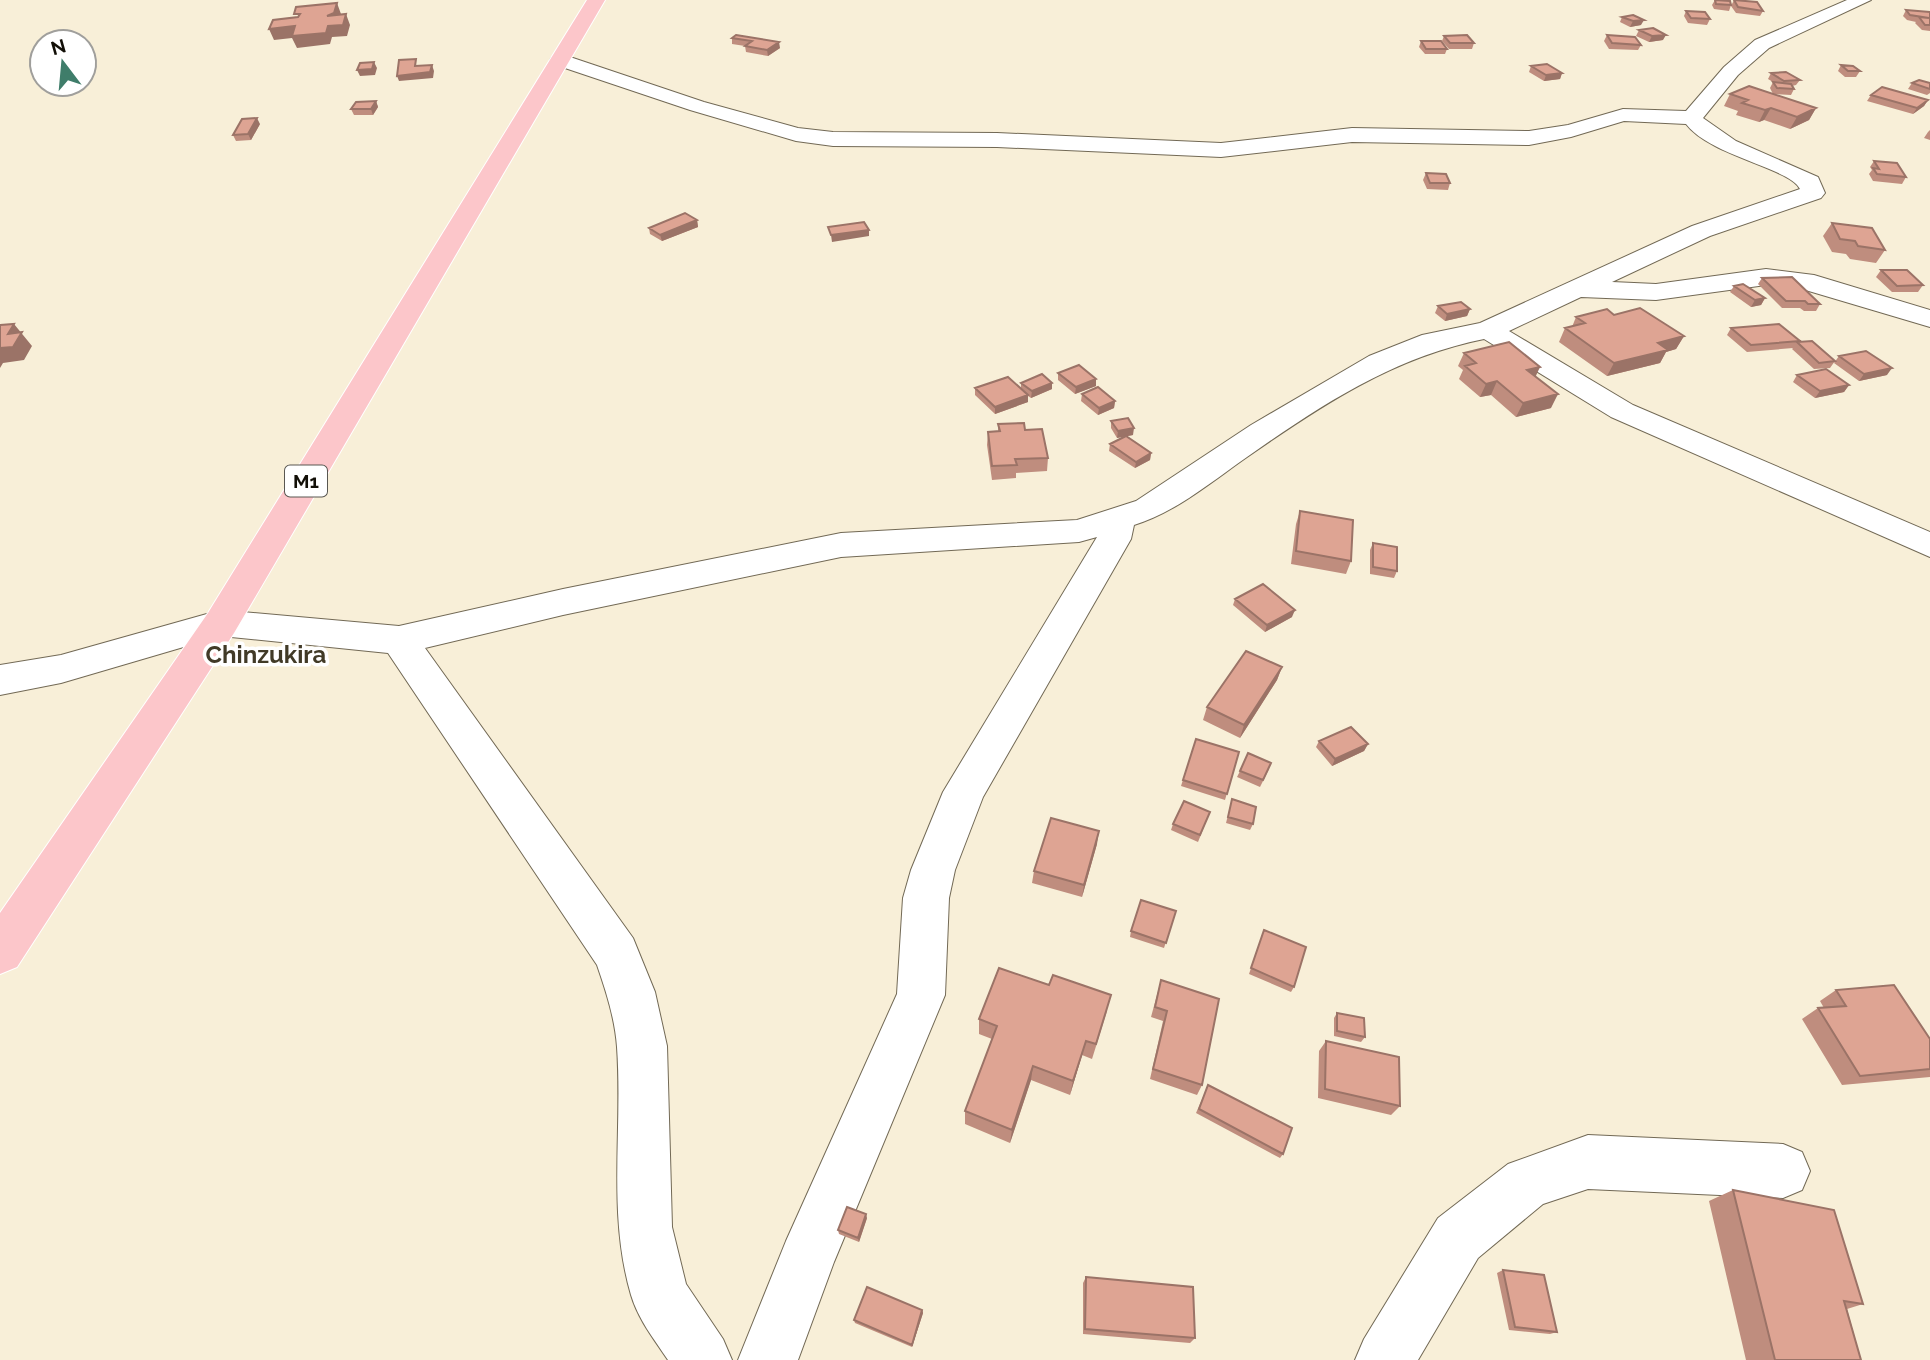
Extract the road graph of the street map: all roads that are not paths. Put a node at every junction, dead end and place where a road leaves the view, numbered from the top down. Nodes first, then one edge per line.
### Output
1 (596, 0) edge
2 (1862, 0) edge
3 (560, 60) junction
4 (1692, 118) junction
5 (1574, 289) junction
6 (1930, 319) edge
7 (1488, 330) junction
8 (1118, 520) junction
9 (1930, 545) edge
10 (221, 623) junction
11 (399, 640) junction
12 (0, 680) edge
13 (0, 952) edge
14 (1783, 1171) dead end
15 (702, 1360) edge
16 (768, 1360) edge
17 (1385, 1360) edge

1 - 3 highway, M1
2 - 4 street
3 - 4 street
3 - 10 highway, M1
4 - 5 street
5 - 6 street
5 - 7 street
7 - 8 street
7 - 9 street
8 - 11 street
8 - 16 street
10 - 11 street
10 - 12 street
10 - 13 highway, M1
11 - 15 street
14 - 17 street

